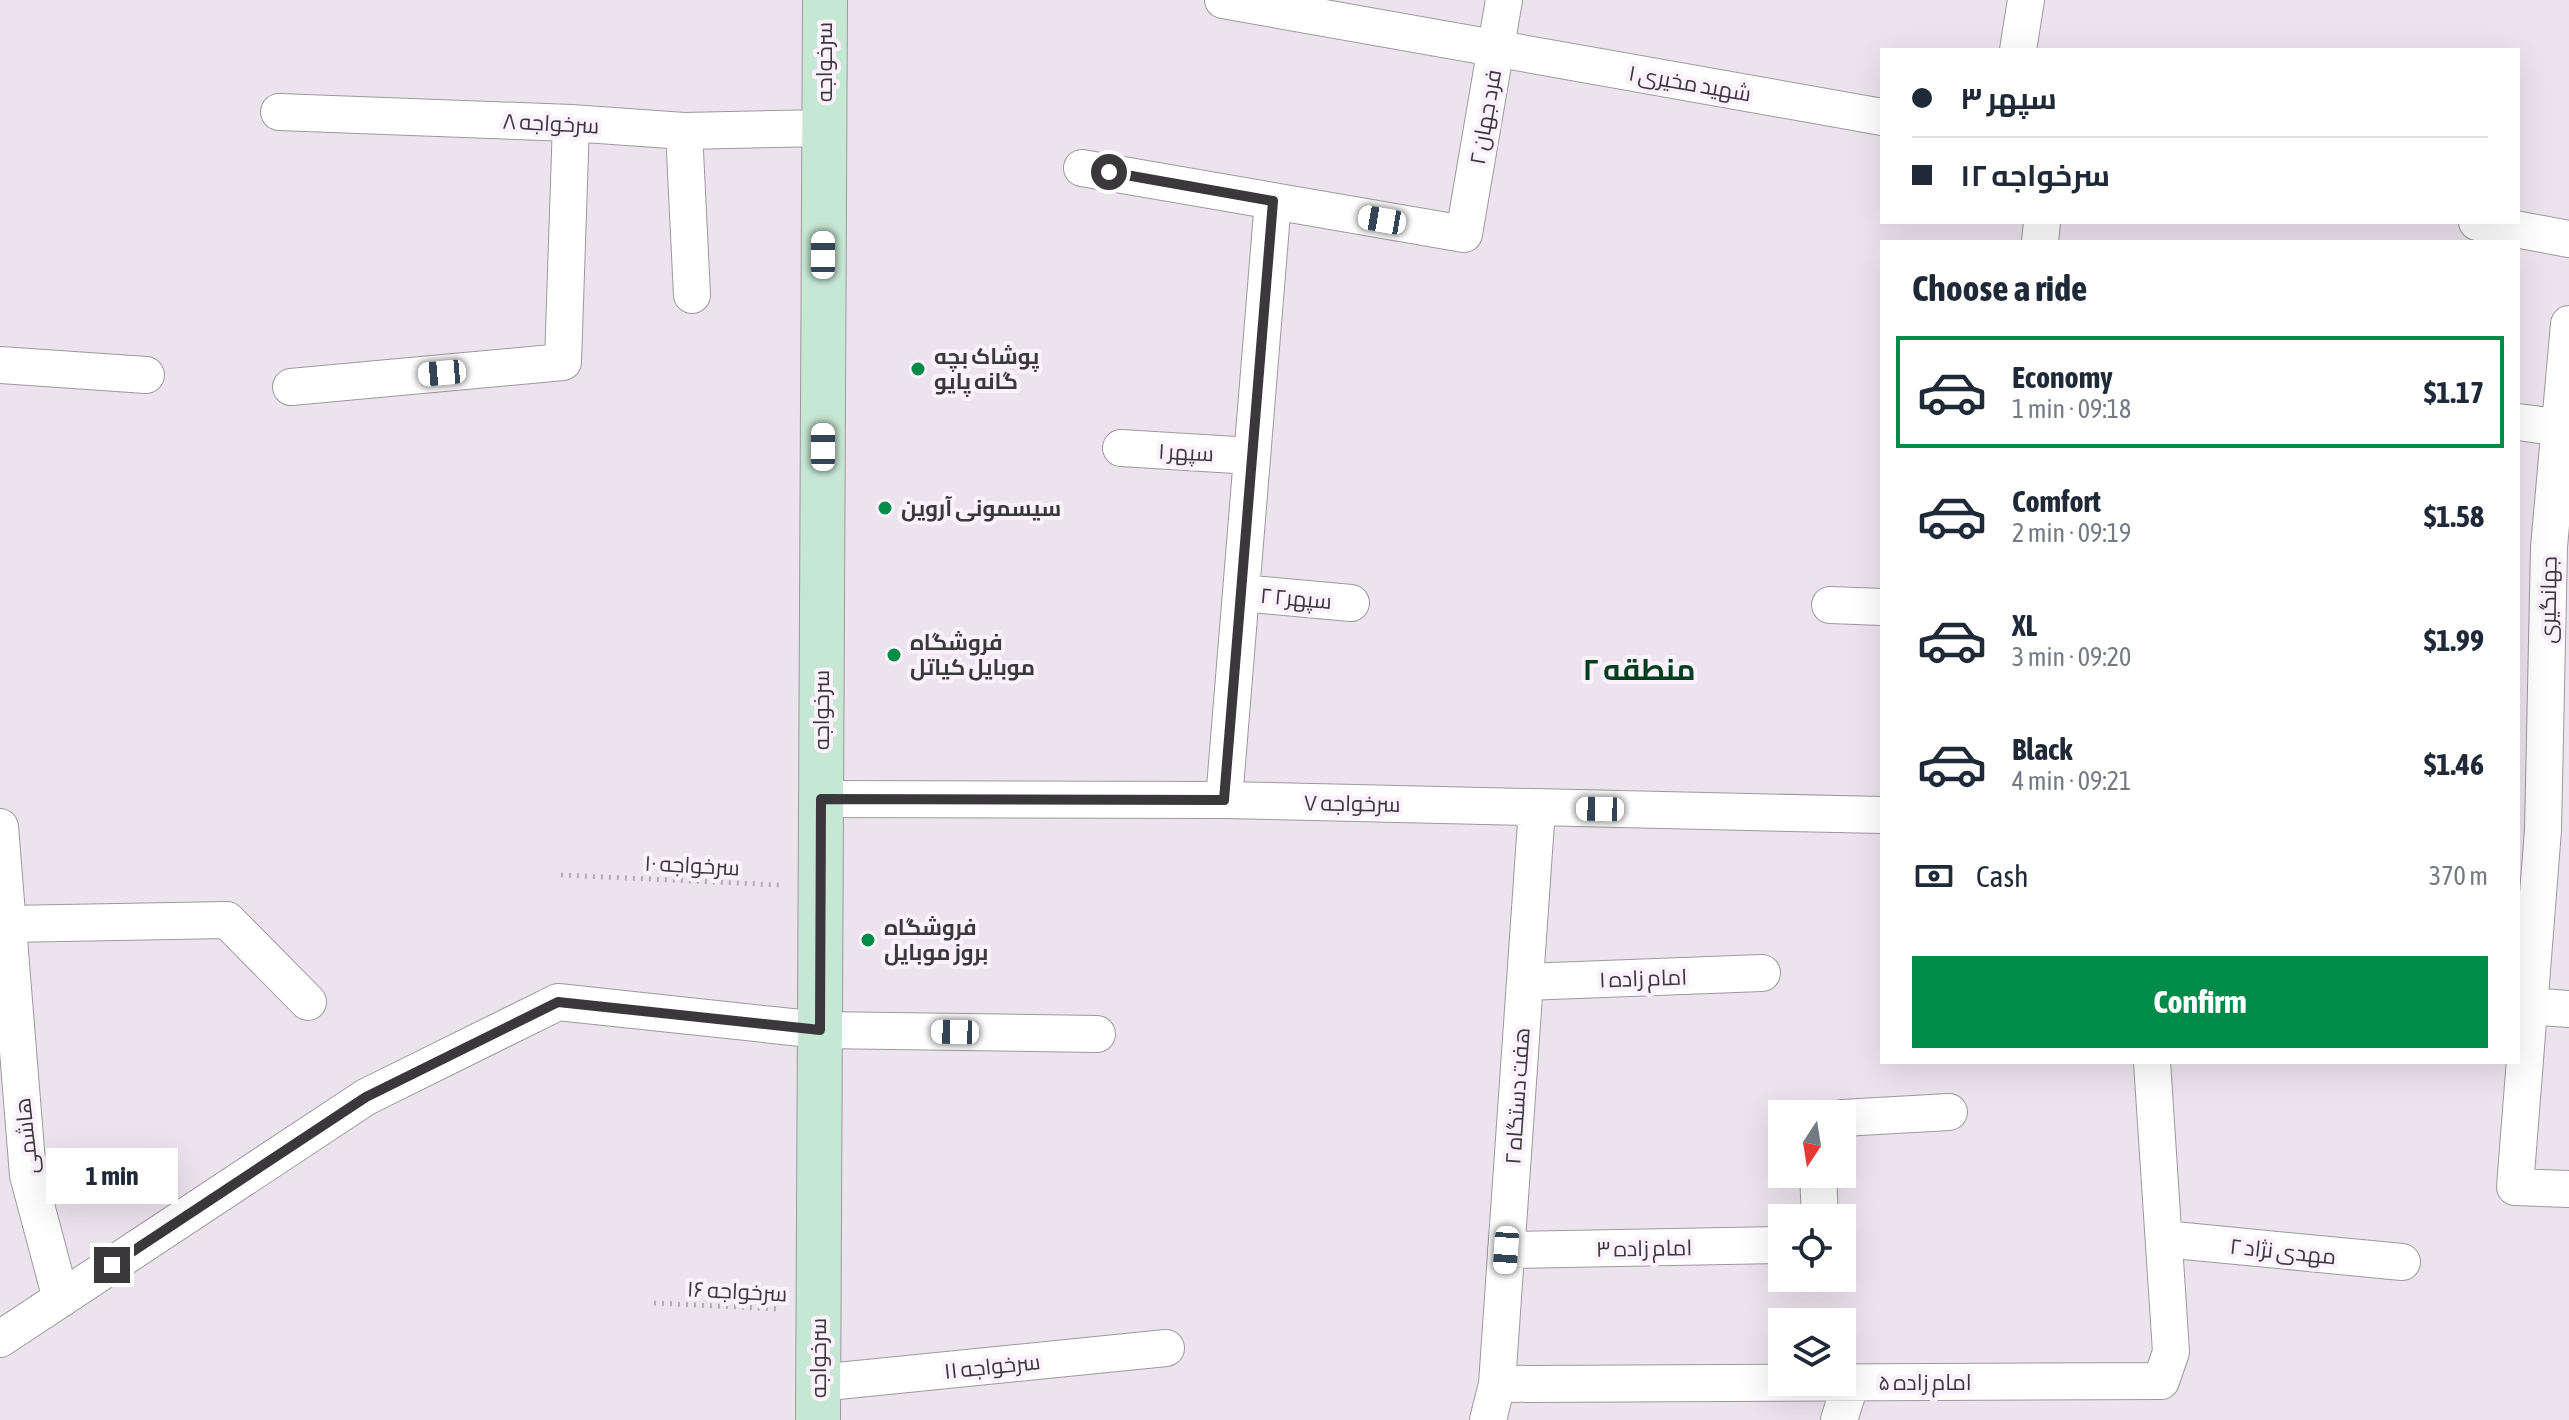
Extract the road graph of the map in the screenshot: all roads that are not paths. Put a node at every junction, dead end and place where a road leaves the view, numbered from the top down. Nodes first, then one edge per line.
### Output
1 (825, 0) edge
2 (1223, 0) edge
3 (1504, 0) edge
4 (2026, 0) edge
5 (1497, 48) junction
6 (2018, 48) edge
7 (279, 112) dead end
8 (1880, 117) edge
9 (571, 123) junction
10 (824, 128) junction
11 (684, 131) junction
12 (1082, 168) dead end
13 (1273, 201) junction
14 (2488, 224) edge
15 (2569, 239) edge
16 (692, 295) dead end
17 (2569, 325) edge
18 (0, 365) edge
19 (146, 375) dead end
20 (291, 387) dead end
21 (2520, 422) edge
22 (2562, 428) junction
23 (1121, 448) dead end
24 (1252, 456) junction
25 (2559, 548) edge
26 (1241, 593) junction
27 (1351, 603) dead end
28 (1830, 605) dead end
29 (1880, 607) edge
30 (821, 799) junction
31 (1224, 800) junction
32 (1537, 808) junction
33 (1880, 815) edge
34 (0, 827) edge
35 (2543, 829) edge
36 (8, 924) junction
37 (1762, 973) dead end
38 (1525, 982) junction
39 (2526, 995) edge
40 (308, 1002) dead end
41 (2569, 1009) edge
42 (820, 1030) junction
43 (1097, 1034) dead end
44 (2152, 1064) edge
45 (1949, 1112) dead end
46 (1856, 1117) edge
47 (14, 1175) edge
48 (2569, 1189) edge
49 (2164, 1239) junction
50 (1768, 1245) edge
51 (1506, 1250) junction
52 (2402, 1262) dead end
53 (61, 1299) junction
54 (0, 1339) edge
55 (1166, 1348) dead end
56 (1768, 1382) edge
57 (1856, 1382) edge
58 (1497, 1384) junction
59 (1847, 1396) edge
60 (818, 1402) edge
61 (1488, 1420) edge
62 (1839, 1420) edge

1 - 10 main road, سرخواجه
2 - 5 street, شهید مخیری ۱
3 - 5 street, ۲ فرد جهان
4 - 6 street
5 - 8 street, شهید مخیری ۱
5 - 13 street, ۲ فرد جهان
7 - 9 street, ۸ سرخواجه
9 - 11 street, ۸ سرخواجه
9 - 20 street
10 - 11 street, ۸ سرخواجه
10 - 30 main road, سرخواجه
11 - 16 street
12 - 13 street
13 - 24 street
14 - 15 street
17 - 22 street, جهانگیری
18 - 19 street
21 - 22 street
22 - 25 street, جهانگیری
23 - 24 street, ۱ سپهر
24 - 26 street
25 - 35 street, جهانگیری
26 - 27 street, ۲ سپهر۲
26 - 31 street
28 - 29 street
30 - 31 street, سرخواجه ۷
30 - 42 main road, سرخواجه
31 - 32 street, سرخواجه ۷
32 - 33 street, سرخواجه ۷
32 - 38 street, هفت دستگاه ۲
34 - 36 street, هاشمی
35 - 39 street, جهانگیری
36 - 40 street
36 - 47 street, هاشمی
37 - 38 street, ۱ امام زاده
38 - 51 street, هفت دستگاه ۲
39 - 41 street
39 - 48 street, جهانگیری
42 - 43 street
42 - 53 street
42 - 60 main road, سرخواجه
44 - 49 street
45 - 46 street
47 - 53 street, هاشمی
49 - 52 street, ۲ مهدی نژاد
49 - 57 street, ۵ امام زاده
50 - 51 street, ۳ امام زاده
51 - 58 street, هفت دستگاه ۲
53 - 54 street
55 - 60 street, ۱۱ سرخواجه
56 - 58 street, ۵ امام زاده
58 - 61 street, هفت دستگاه ۲
59 - 62 street

